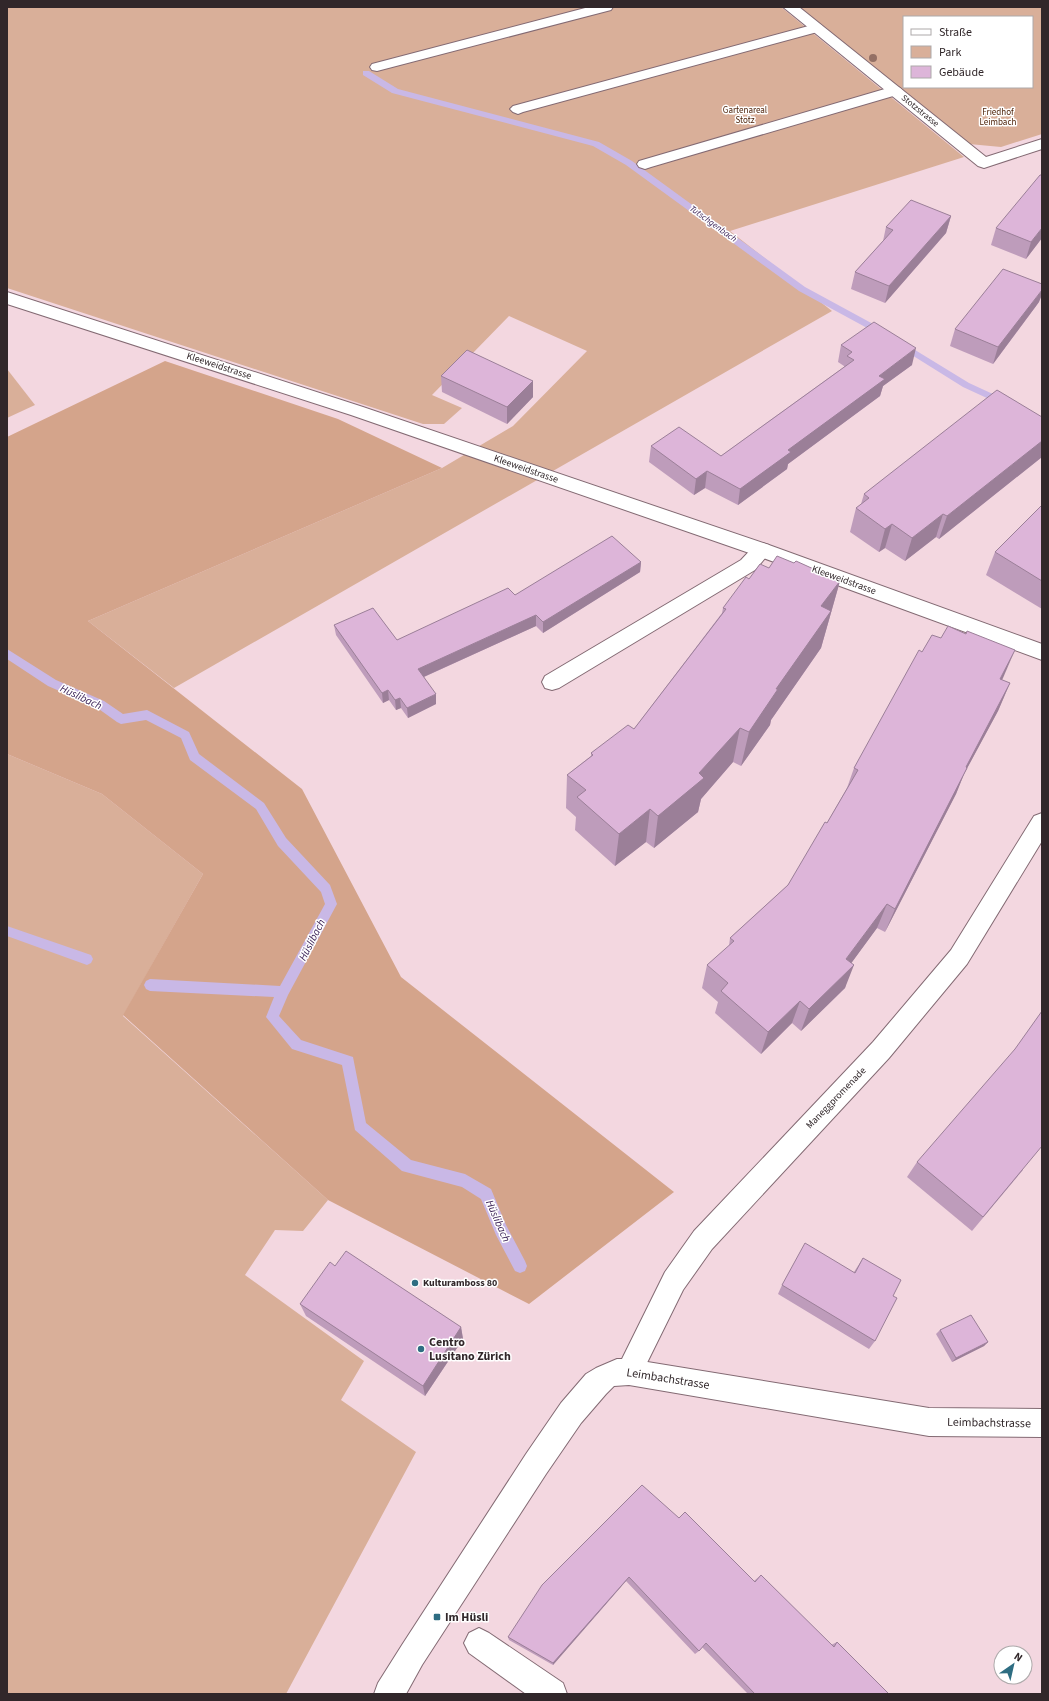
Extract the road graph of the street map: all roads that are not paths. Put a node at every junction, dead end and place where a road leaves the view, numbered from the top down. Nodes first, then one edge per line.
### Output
1 (606, 7) edge
2 (790, 7) edge
3 (816, 28) junction
4 (377, 67) dead end
5 (895, 91) junction
6 (518, 110) dead end
7 (1042, 144) edge
8 (645, 164) dead end
9 (7, 298) edge
10 (762, 550) junction
11 (1042, 652) edge
12 (552, 682) dead end
13 (1042, 822) edge
14 (629, 1372) junction
15 (1042, 1423) edge
16 (479, 1643) dead end
17 (389, 1694) edge
18 (552, 1694) edge

1 - 4 street
2 - 3 street, Stotzstrasse
3 - 5 street, Stotzstrasse
3 - 6 street
5 - 7 street, Stotzstrasse
5 - 8 street
9 - 10 street, Kleeweidstrasse
10 - 11 street, Kleeweidstrasse
10 - 12 street
13 - 14 street, Maneggpromenade
14 - 15 street, Leimbachstrasse
14 - 17 street, Leimbachstrasse
16 - 18 street

